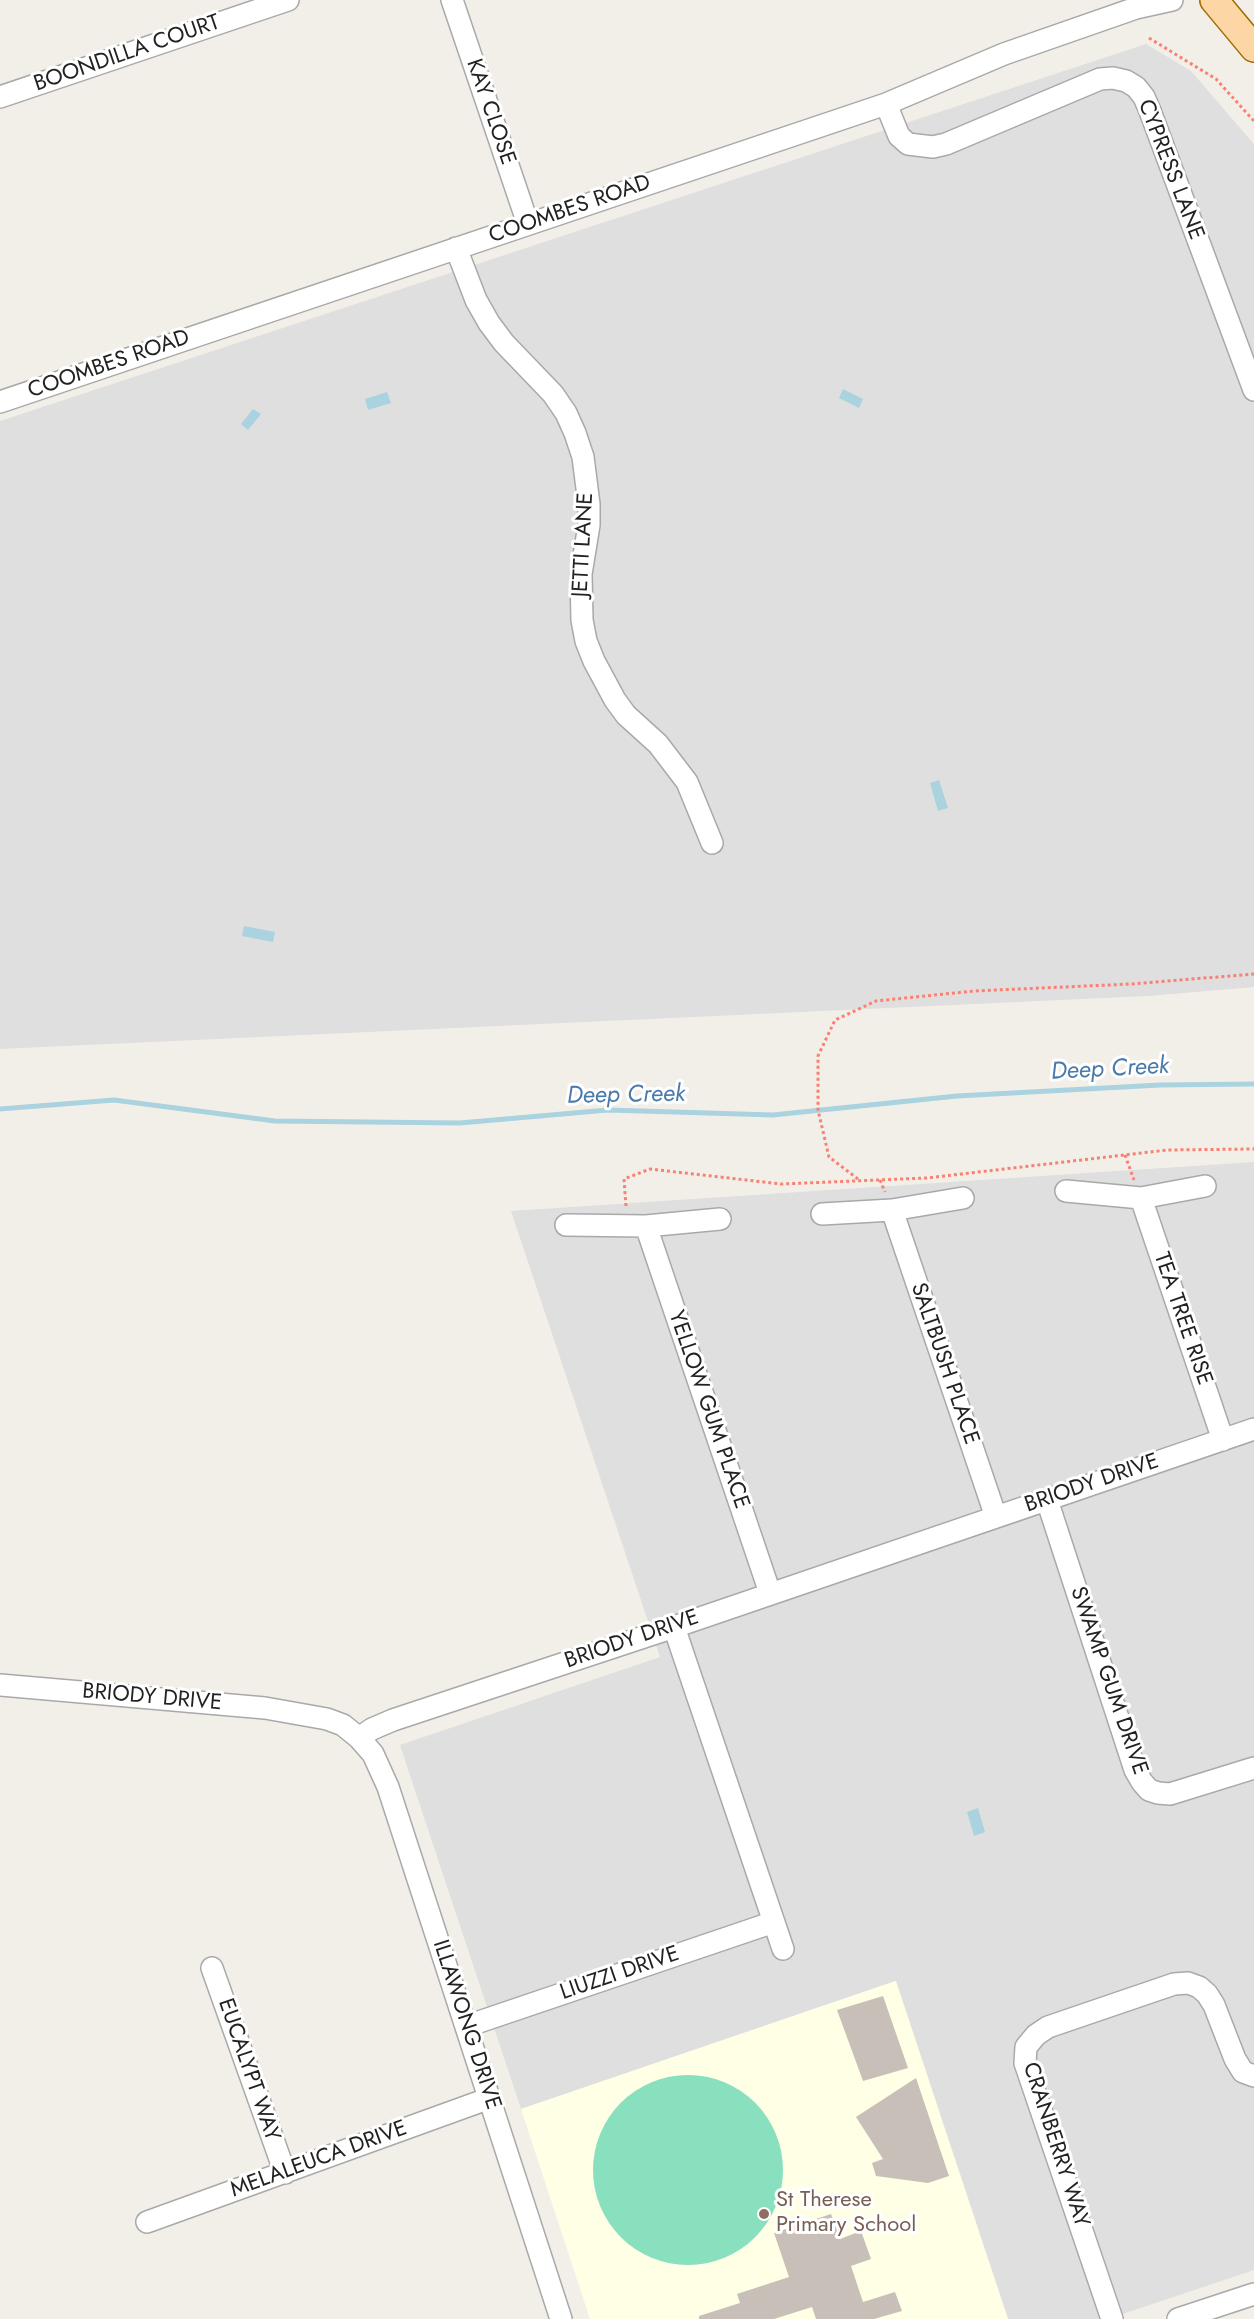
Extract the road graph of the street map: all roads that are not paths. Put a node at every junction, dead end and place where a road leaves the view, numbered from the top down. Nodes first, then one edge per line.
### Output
1 (288, 0) edge
2 (452, 0) edge
3 (1172, 0) edge
4 (1214, 0) edge
5 (1139, 4) edge
6 (1254, 48) edge
7 (0, 97) edge
8 (886, 104) junction
9 (528, 224) junction
10 (456, 248) junction
11 (1254, 390) edge
12 (0, 402) edge
13 (712, 843) dead end
14 (1205, 1186) dead end
15 (1066, 1191) dead end
16 (963, 1198) dead end
17 (1142, 1198) junction
18 (892, 1210) junction
19 (822, 1214) dead end
20 (720, 1219) dead end
21 (566, 1225) dead end
22 (637, 1226) junction
23 (1254, 1429) edge
24 (1223, 1440) junction
25 (1047, 1500) junction
26 (996, 1517) junction
27 (770, 1593) junction
28 (674, 1627) junction
29 (0, 1685) edge
30 (358, 1738) junction
31 (1254, 1767) edge
32 (774, 1922) junction
33 (783, 1949) dead end
34 (212, 1968) dead end
35 (466, 2026) junction
36 (1254, 2076) edge
37 (490, 2098) junction
38 (285, 2173) junction
39 (147, 2222) dead end
40 (1254, 2294) edge
41 (561, 2319) edge
42 (1112, 2319) edge
43 (1178, 2319) edge

1 - 7 street, BOONDILLA COURT
2 - 9 street, KAY CLOSE
3 - 5 street, COOMBES ROAD
4 - 6 main road
5 - 8 street, COOMBES ROAD
8 - 9 street, COOMBES ROAD
8 - 11 street, CYPRESS LANE
9 - 10 street, COOMBES ROAD
10 - 12 street, COOMBES ROAD
10 - 13 street, JETTI LANE
14 - 17 street
15 - 17 street
16 - 18 street
17 - 24 street, TEA TREE RISE
18 - 19 street
18 - 26 street, SALTBUSH PLACE
20 - 22 street
21 - 22 street
22 - 27 street, YELLOW GUM PLACE
23 - 24 street, BRIODY DRIVE
24 - 25 street, BRIODY DRIVE
25 - 26 street, BRIODY DRIVE
25 - 31 street, SWAMP GUM DRIVE
26 - 27 street, BRIODY DRIVE
27 - 28 street, BRIODY DRIVE
28 - 30 street, BRIODY DRIVE
28 - 32 street
29 - 30 street, BRIODY DRIVE
30 - 35 street, ILLAWONG DRIVE
32 - 33 street
32 - 35 street, LIUZZI DRIVE
34 - 38 street, EUCALYPT WAY
35 - 37 street, ILLAWONG DRIVE
36 - 42 street, CRANBERRY WAY
37 - 38 street, MELALEUCA DRIVE
37 - 41 street, ILLAWONG DRIVE
38 - 39 street, MELALEUCA DRIVE
40 - 43 street

